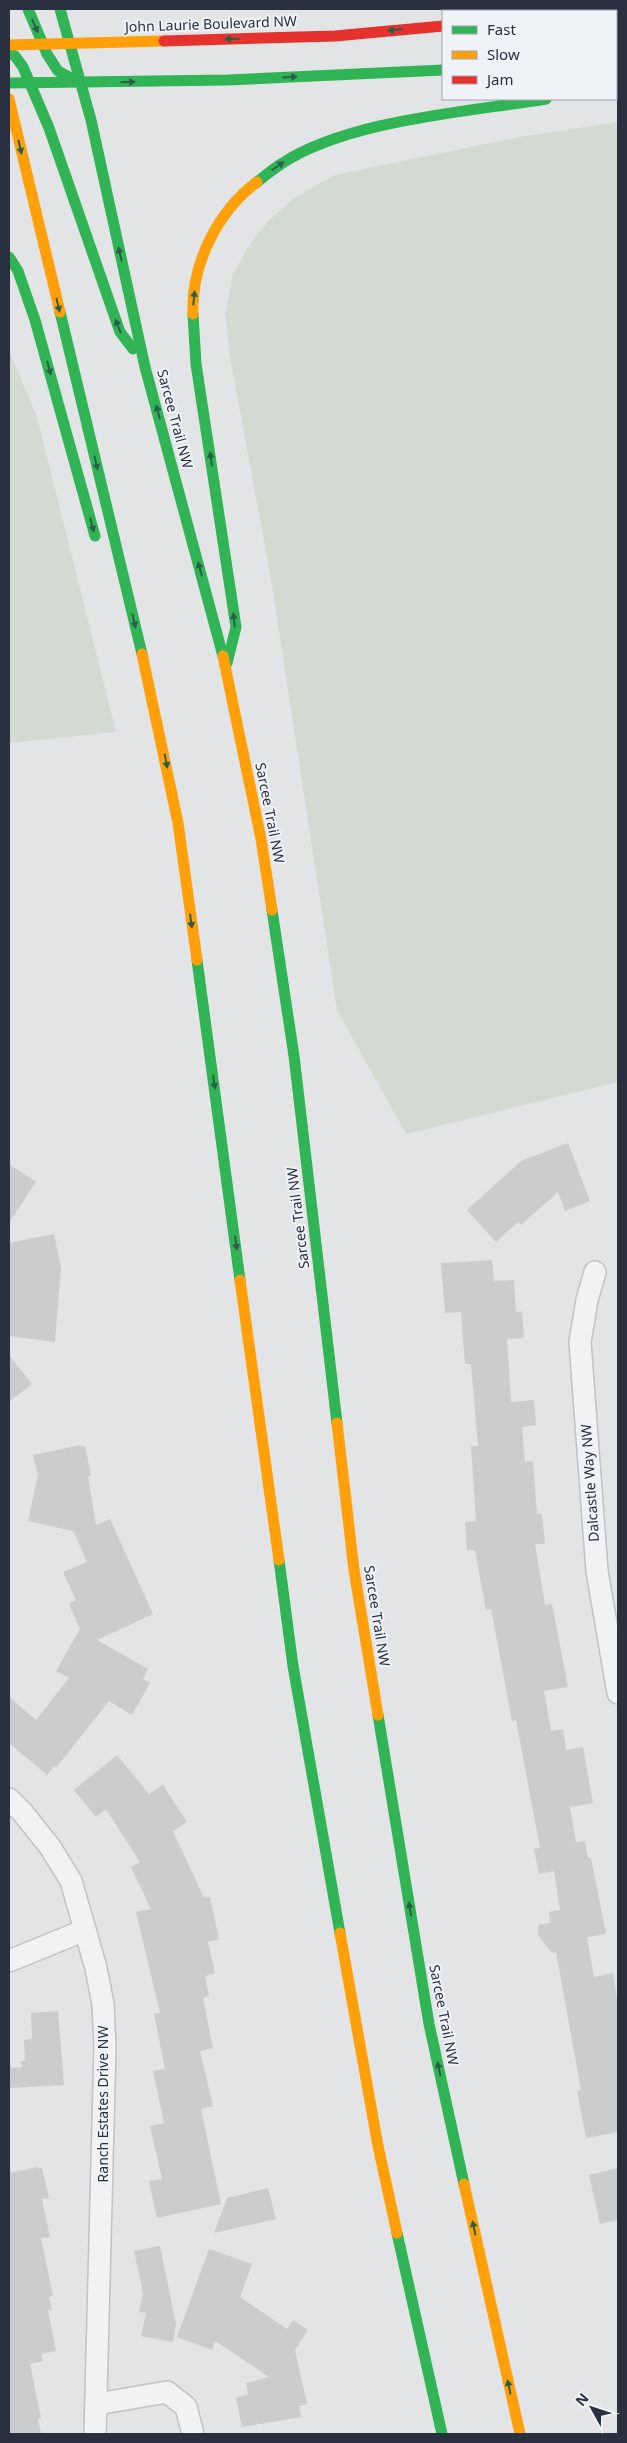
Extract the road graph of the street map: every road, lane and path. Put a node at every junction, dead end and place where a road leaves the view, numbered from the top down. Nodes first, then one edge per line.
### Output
1 (28, 9) edge
2 (60, 9) edge
3 (442, 26) edge
4 (9, 44) edge
5 (43, 44) junction
6 (68, 44) junction
7 (9, 53) edge
8 (442, 70) edge
9 (79, 82) junction
10 (9, 83) edge
11 (28, 83) junction
12 (9, 99) edge
13 (540, 100) edge
14 (9, 257) edge
15 (146, 367) junction
16 (98, 548) dead end
17 (130, 651) dead end
18 (226, 667) junction
19 (156, 713) junction
20 (595, 1272) dead end
21 (616, 1668) edge
22 (618, 1693) edge
23 (9, 1799) edge
24 (84, 1930) junction
25 (9, 1961) edge
26 (97, 2404) junction
27 (95, 2434) edge
28 (193, 2434) edge
29 (442, 2434) edge
30 (520, 2434) edge

1 -> 5 main road
2 - 6 main road, Sarcee Trail NW
3 -> 6 main road, John Laurie Boulevard NW
4 - 5 main road, John Laurie Boulevard NW
5 - 6 main road, John Laurie Boulevard NW
5 - 9 main road
6 - 9 main road, Sarcee Trail NW
7 - 11 main road
9 -> 8 main road
9 - 11 main road
15 -> 9 main road, Sarcee Trail NW
10 - 11 main road
15 -> 11 main road
12 -> 19 main road
18 -> 13 main road
14 -> 16 main road
18 -> 15 main road, Sarcee Trail NW
17 - 19 main road
30 -> 18 main road, Sarcee Trail NW
19 -> 29 main road
20 - 21 street, Dalcastle Way NW
21 - 22 street, Dalcastle Way NW
23 - 24 street, Ranch Estates Drive NW
24 - 25 street
24 - 26 street, Ranch Estates Drive NW
26 - 27 street, Ranch Estates Drive NW
26 - 28 street

